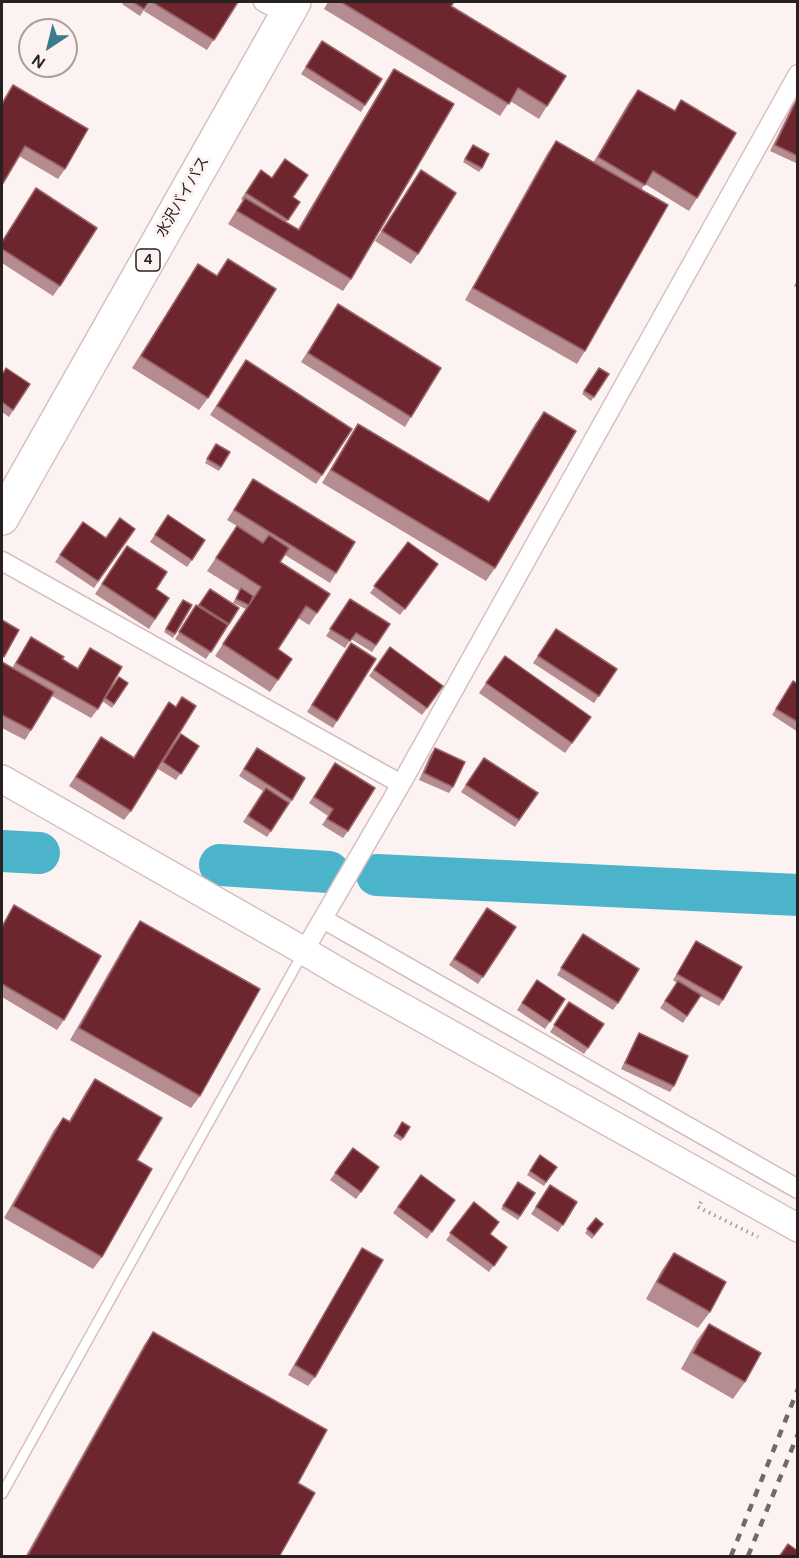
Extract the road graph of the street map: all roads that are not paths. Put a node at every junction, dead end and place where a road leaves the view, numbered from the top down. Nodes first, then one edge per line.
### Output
1 (281, 6) edge
2 (798, 74) edge
3 (2, 518) edge
4 (2, 561) edge
5 (2, 779) edge
6 (401, 784) junction
7 (323, 918) junction
8 (304, 951) junction
9 (798, 1189) edge
10 (798, 1228) edge
11 (2, 1494) edge

1 - 3 highway, 水沢バイパス / 4
2 - 6 street
4 - 6 street
5 - 8 street
6 - 7 street
7 - 8 street
7 - 9 street
8 - 10 street
8 - 11 lane

